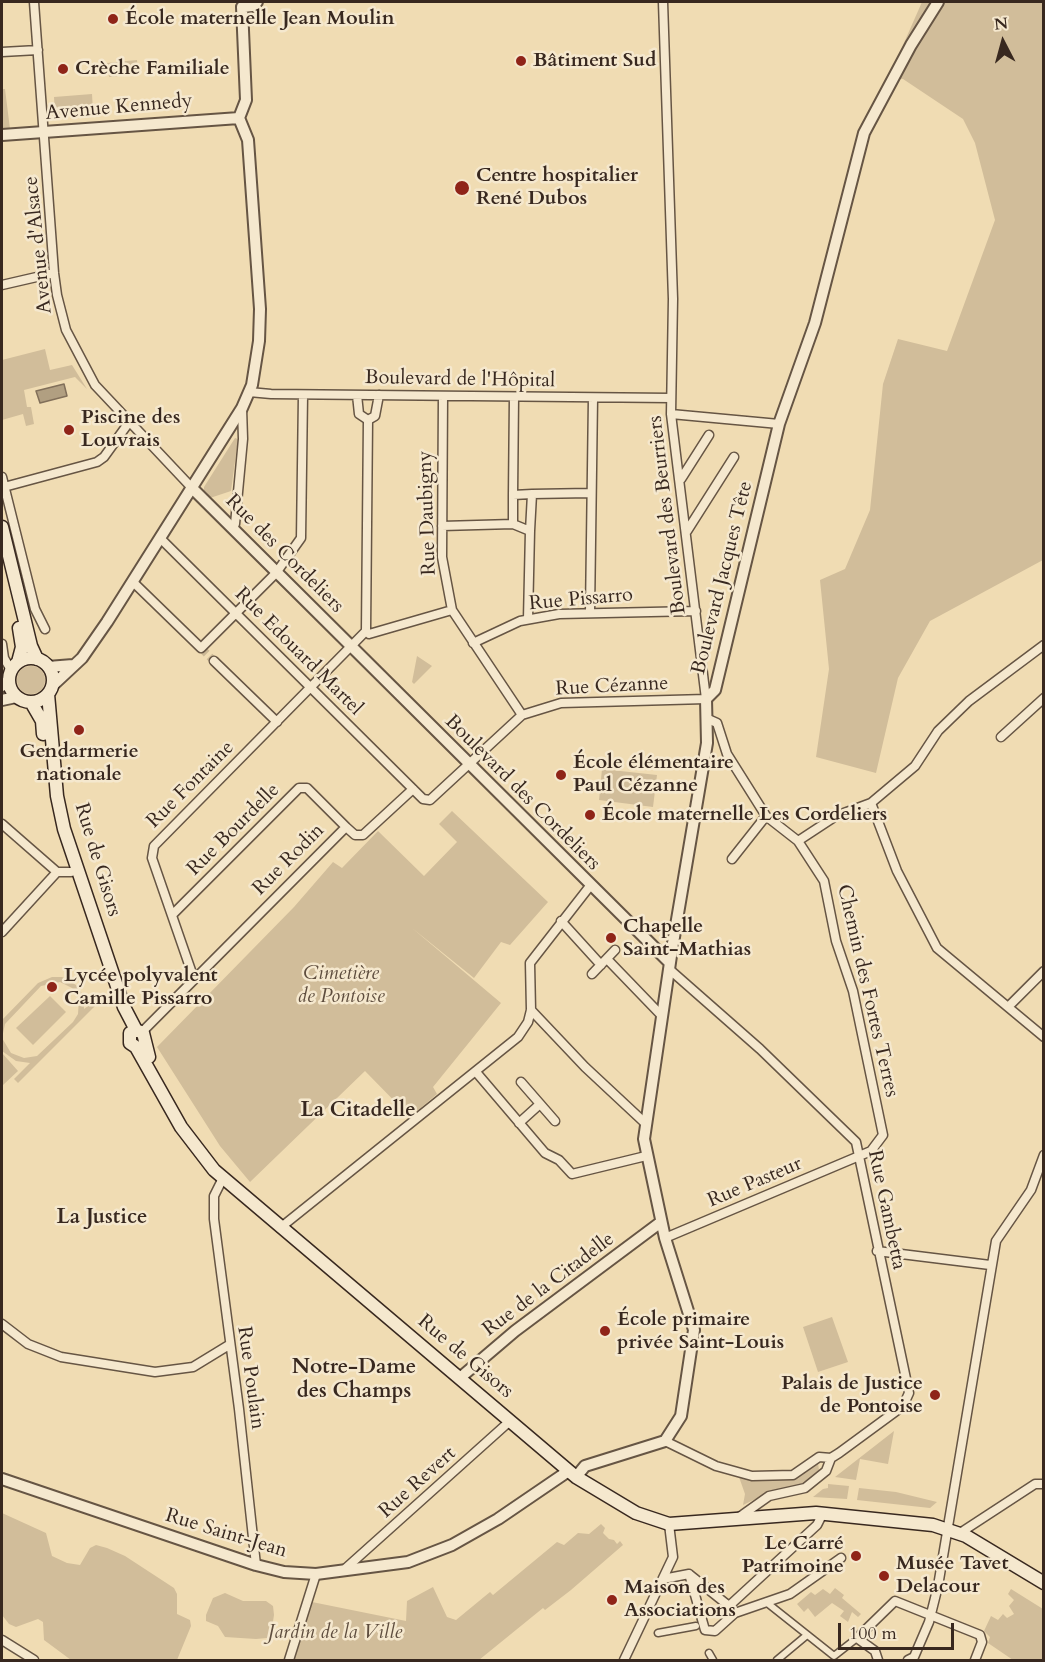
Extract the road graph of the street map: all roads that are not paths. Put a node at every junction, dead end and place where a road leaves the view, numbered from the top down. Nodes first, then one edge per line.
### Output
1 (34, 2) edge
2 (257, 2) edge
3 (663, 2) edge
4 (938, 2) edge
5 (240, 4) edge
6 (38, 50) junction
7 (2, 52) edge
8 (239, 118) junction
9 (43, 132) junction
10 (2, 135) edge
11 (54, 273) junction
12 (2, 285) edge
13 (249, 392) junction
14 (303, 395) junction
15 (357, 395) junction
16 (379, 395) junction
17 (443, 396) junction
18 (514, 397) junction
19 (593, 398) junction
20 (671, 399) junction
21 (242, 408) junction
22 (671, 414) junction
23 (368, 420) junction
24 (130, 421) junction
25 (779, 424) junction
26 (709, 435) dead end
27 (734, 457) dead end
28 (2, 477) edge
29 (681, 479) junction
30 (4, 487) junction
31 (192, 488) junction
32 (590, 493) junction
33 (532, 494) junction
34 (513, 495) junction
35 (513, 524) junction
36 (442, 526) junction
37 (2, 527) edge
38 (232, 528) junction
39 (530, 531) junction
40 (687, 531) junction
41 (160, 538) junction
42 (2, 556) edge
43 (276, 573) junction
44 (133, 582) junction
45 (35, 609) junction
46 (452, 610) junction
47 (696, 611) junction
48 (590, 612) junction
49 (237, 614) junction
50 (24, 616) junction
51 (528, 619) junction
52 (45, 629) dead end
53 (366, 632) junction
54 (473, 643) junction
55 (2, 644) edge
56 (1044, 645) edge
57 (350, 646) junction
58 (37, 659) junction
59 (214, 661) tunnel mouth
60 (74, 665) junction
61 (48, 667) junction
62 (10, 674) edge
63 (310, 687) junction
64 (50, 690) junction
65 (16, 697) junction
66 (1044, 698) edge
67 (706, 699) junction
68 (2, 700) edge
69 (31, 702) junction
70 (522, 716) junction
71 (708, 719) junction
72 (277, 722) junction
73 (1001, 737) dead end
74 (468, 763) junction
75 (413, 789) junction
76 (872, 802) junction
77 (766, 816) junction
78 (2, 824) edge
79 (346, 827) junction
80 (798, 841) junction
81 (732, 859) dead end
82 (57, 872) junction
83 (71, 872) junction
84 (590, 886) junction
85 (172, 915) junction
86 (561, 921) junction
87 (2, 932) edge
88 (615, 950) dead end
89 (604, 962) junction
90 (669, 966) junction
91 (1044, 971) edge
92 (592, 974) dead end
93 (194, 979) junction
94 (1008, 1007) junction
95 (531, 1010) junction
96 (661, 1015) junction
97 (136, 1036) junction
98 (1044, 1037) edge
99 (476, 1072) junction
100 (521, 1082) dead end
101 (540, 1104) junction
102 (555, 1121) dead end
103 (519, 1123) junction
104 (645, 1123) junction
105 (1044, 1155) edge
106 (646, 1156) junction
107 (858, 1157) junction
108 (224, 1178) junction
109 (661, 1222) junction
110 (280, 1228) junction
111 (665, 1238) junction
112 (877, 1251) junction
113 (990, 1265) junction
114 (2, 1324) edge
115 (229, 1346) junction
116 (460, 1377) junction
117 (510, 1421) junction
118 (665, 1442) junction
119 (831, 1458) junction
120 (571, 1474) junction
121 (2, 1479) edge
122 (1042, 1484) edge
123 (823, 1513) junction
124 (738, 1518) junction
125 (669, 1524) junction
126 (948, 1528) junction
127 (960, 1533) junction
128 (841, 1558) dead end
129 (256, 1566) junction
130 (346, 1568) junction
131 (316, 1574) junction
132 (689, 1574) junction
133 (663, 1579) junction
134 (1044, 1583) edge
135 (766, 1602) junction
136 (732, 1610) junction
137 (931, 1615) junction
138 (696, 1626) dead end
139 (658, 1633) dead end
140 (807, 1635) junction
141 (857, 1638) junction
142 (2, 1640) edge
143 (709, 1653) dead end
144 (911, 1659) edge
145 (34, 1660) edge
146 (289, 1660) edge
147 (624, 1660) edge
148 (713, 1660) edge
149 (777, 1660) edge
150 (878, 1660) edge
151 (975, 1660) edge

1 - 6 street, Avenue d'Alsace
2 - 5 street
3 - 20 street, Boulevard des Beurriers
4 - 25 street, Boulevard Jacques Tête
5 - 8 street
6 - 7 street
6 - 9 street, Avenue d'Alsace
8 - 9 street, Avenue Kennedy
8 - 13 street
9 - 10 street, Avenue Kennedy
9 - 11 street, Avenue d'Alsace
11 - 12 street
11 - 24 street, Avenue d'Alsace
13 - 14 street, Boulevard de l'Hôpital
13 - 21 street
14 - 15 street, Boulevard de l'Hôpital
14 - 43 street
15 - 16 street, Boulevard de l'Hôpital
15 - 23 street
16 - 17 street, Boulevard de l'Hôpital
16 - 23 street
17 - 18 street, Boulevard de l'Hôpital
17 - 36 street, Rue Daubigny
18 - 19 street, Boulevard de l'Hôpital
18 - 34 street
19 - 20 street, Boulevard de l'Hôpital
19 - 32 street
20 - 22 street, Boulevard des Beurriers
21 - 31 street
21 - 38 street
22 - 25 street
22 - 29 street, Boulevard des Beurriers
23 - 53 street
24 - 30 street
24 - 31 street, Avenue d'Alsace
25 - 67 street, Boulevard Jacques Tête
26 - 29 street
27 - 40 street
28 - 30 street
29 - 40 street, Boulevard des Beurriers
30 - 45 street
31 - 38 street, Rue des Cordeliers
31 - 41 street
32 - 33 street
32 - 48 street
33 - 34 street
33 - 39 street
34 - 35 street
35 - 36 street
35 - 39 street
36 - 46 street, Rue Daubigny
37 - 50 main road
38 - 43 street, Rue des Cordeliers
39 - 51 street
40 - 47 street, Boulevard des Beurriers
41 - 44 street
41 - 49 street, Rue Edouard Martel
42 - 62 main road
43 - 49 street
43 - 57 street, Rue des Cordeliers
44 - 49 street
44 - 60 street
45 - 50 street
45 - 52 street
46 - 53 street
46 - 54 street, Rue Daubigny
47 - 48 street, Rue Pissarro
47 - 67 street, Boulevard des Beurriers
48 - 51 street, Rue Pissarro
49 - 63 street, Rue Edouard Martel
50 - 58 main road
51 - 54 street, Rue Pissarro
53 - 57 street, Rue Fontaine
54 - 70 street, Rue Daubigny
55 - 62 street
56 - 76 street
57 - 63 street, Rue Fontaine
57 - 74 street, Boulevard des Cordeliers
58 - 61 main road
58 - 62 main road
59 - 72 street
60 - 61 street
60 - 64 street
61 - 64 main road
62 - 65 main road
63 - 72 street, Rue Fontaine
63 - 75 street, Rue Edouard Martel
64 - 69 main road
64 - 97 main road, Rue de Gisors
65 - 68 street
65 - 69 main road
66 - 73 street
67 - 70 street, Rue Cézanne
67 - 71 street, Boulevard Jacques Tête
69 - 83 main road, Rue de Gisors
70 - 74 street, Rue Cézanne
71 - 77 street, Chemin des Fortes Terres
71 - 90 street, Boulevard Jacques Tête
72 - 85 street, Rue Fontaine
74 - 75 street
74 - 84 street, Boulevard des Cordeliers
75 - 79 street, Rue Rodin
76 - 80 street
76 - 94 street
77 - 80 street, Chemin des Fortes Terres
77 - 81 street
78 - 82 street
79 - 85 street, Rue Bourdelle
79 - 93 street, Rue Rodin
80 - 107 street, Chemin des Fortes Terres
82 - 83 street
82 - 87 street
83 - 97 main road, Rue de Gisors
84 - 86 street
84 - 90 street, Boulevard des Cordeliers
85 - 93 street, Rue Fontaine
86 - 89 street
86 - 95 street
88 - 89 street
89 - 92 street
89 - 96 street
90 - 96 street, Boulevard Jacques Tête
90 - 107 street, Rue Gambetta
91 - 94 street
93 - 97 street, Rue Rodin
94 - 98 street
95 - 99 street
95 - 104 street
96 - 104 street, Boulevard Jacques Tête
97 - 108 main road, Rue de Gisors
99 - 103 street
99 - 110 street
100 - 101 street
101 - 102 street
101 - 103 street
103 - 106 street
104 - 106 street, Boulevard Jacques Tête
105 - 113 street
106 - 109 street, Boulevard Jacques Tête
107 - 111 street, Rue Pasteur
107 - 112 street, Rue Gambetta
108 - 110 main road, Rue de Gisors
108 - 115 street, Rue Poulain
109 - 111 street, Boulevard Jacques Tête
109 - 116 street, Rue de la Citadelle
110 - 116 main road, Rue de Gisors
111 - 118 street, Boulevard Jacques Tête
112 - 113 street
112 - 119 street, Rue Gambetta
113 - 126 street
114 - 115 street
115 - 129 street, Rue Poulain
116 - 117 main road, Rue de Gisors
117 - 120 main road, Rue de Gisors
117 - 130 street, Rue Revert
118 - 119 street
118 - 120 street, Rue Saint-Jean
119 - 124 street
120 - 125 main road, Rue de Gisors
120 - 130 street, Rue Saint-Jean
121 - 129 street, Rue Saint-Jean
122 - 127 street
123 - 124 main road
123 - 126 main road
123 - 136 street
124 - 125 main road
125 - 133 street
126 - 127 main road
126 - 137 street
127 - 134 main road
128 - 135 street
129 - 131 street, Rue Saint-Jean
130 - 131 street, Rue Saint-Jean
131 - 146 street
132 - 133 street
132 - 136 street
132 - 136 street
133 - 147 street
135 - 136 street
135 - 140 street
137 - 141 street
137 - 144 street
137 - 151 street
138 - 139 street
140 - 141 street
140 - 149 street
141 - 150 street
142 - 145 street
143 - 148 street

